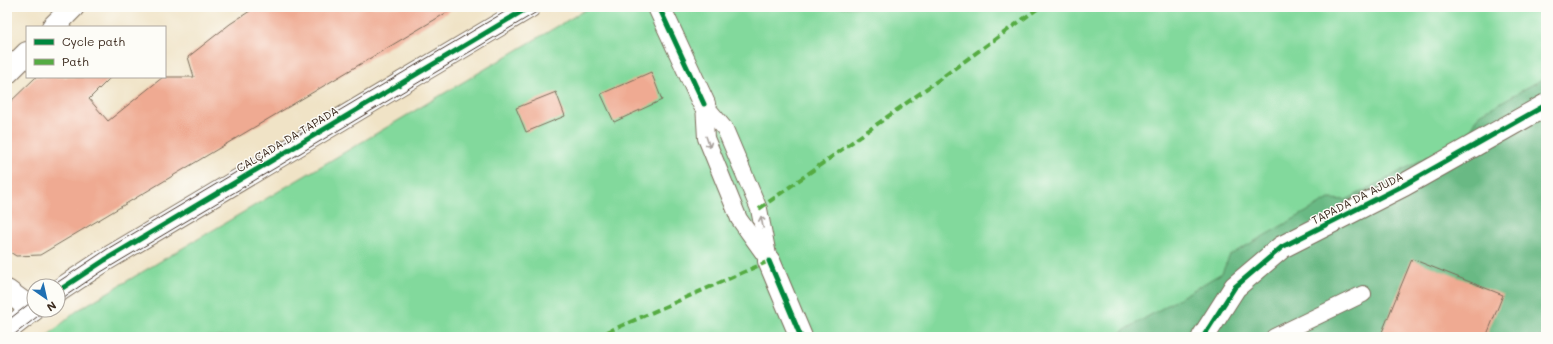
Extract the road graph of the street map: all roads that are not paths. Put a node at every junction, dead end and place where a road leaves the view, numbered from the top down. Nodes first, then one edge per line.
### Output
1 (73, 7) edge
2 (529, 7) edge
3 (659, 7) edge
4 (54, 26) edge
5 (26, 54) edge
6 (7, 73) edge
7 (704, 104) junction
8 (1546, 105) edge
9 (769, 261) junction
10 (66, 286) edge
11 (7, 291) edge
12 (1363, 294) dead end
13 (26, 304) edge
14 (26, 316) edge
15 (7, 330) edge
16 (800, 337) edge
17 (1203, 337) edge
18 (1274, 337) edge

1 - 4 street
2 - 10 street, CALÇADA DA TAPADA
3 - 7 street
5 - 6 street
9 -> 7 lane
7 -> 9 lane
8 - 17 street, TAPADA DA AJUDA
9 - 16 street
11 - 13 street
12 - 18 lane
14 - 15 street

